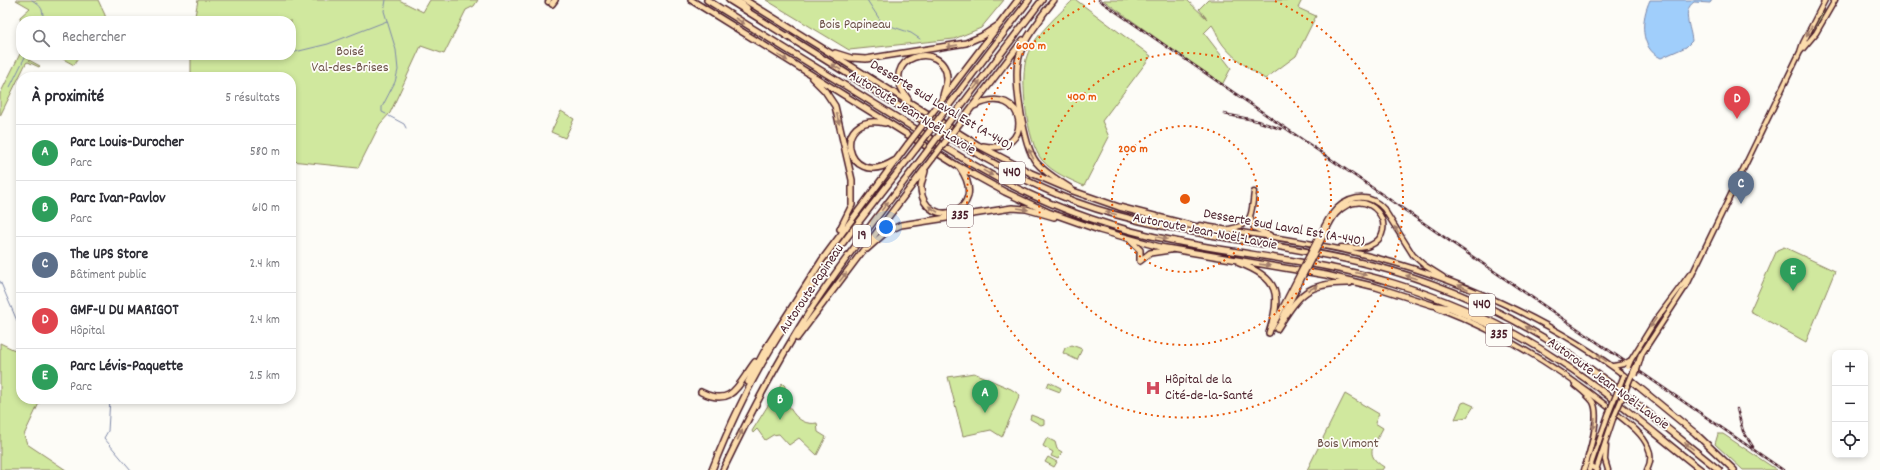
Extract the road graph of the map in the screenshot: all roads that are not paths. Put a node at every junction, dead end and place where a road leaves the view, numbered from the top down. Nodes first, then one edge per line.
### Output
1 (691, 0) edge
2 (707, 0) edge
3 (728, 0) edge
4 (737, 0) edge
5 (745, 0) edge
6 (1018, 0) edge
7 (1029, 0) edge
8 (1042, 0) edge
9 (1054, 0) edge
10 (1825, 0) edge
11 (1835, 0) edge
12 (1042, 17) junction
13 (1000, 24) junction
14 (769, 25) junction
15 (824, 49) junction
16 (1800, 52) junction
17 (799, 67) junction
18 (943, 99) junction
19 (911, 103) junction
20 (972, 108) junction
21 (890, 124) junction
22 (978, 145) junction
23 (897, 158) junction
24 (958, 166) junction
25 (926, 168) junction
26 (1254, 192) dead end
27 (1077, 193) junction
28 (1250, 215) junction
29 (1072, 221) junction
30 (1187, 223) junction
31 (1225, 230) junction
32 (1277, 238) junction
33 (1128, 239) junction
34 (1319, 241) junction
35 (1258, 244) junction
36 (1331, 247) junction
37 (1172, 250) junction
38 (1226, 259) junction
39 (822, 260) junction
40 (852, 264) junction
41 (1696, 266) junction
42 (1301, 276) junction
43 (1450, 281) junction
44 (1360, 283) junction
45 (1432, 305) junction
46 (1277, 329) joint
47 (1269, 333) joint
48 (1534, 345) junction
49 (766, 348) junction
50 (1641, 356) junction
51 (1631, 360) junction
52 (1613, 366) junction
53 (774, 370) junction
54 (1562, 374) junction
55 (1624, 375) junction
56 (1629, 379) junction
57 (1636, 383) junction
58 (700, 392) dead end
59 (738, 409) junction
60 (1606, 440) junction
61 (1590, 468) edge
62 (712, 470) edge
63 (723, 470) edge
64 (1584, 470) edge
65 (1596, 470) edge
66 (1608, 470) edge
67 (1647, 470) edge
68 (1702, 470) edge
69 (1719, 470) edge
70 (1734, 470) edge

1 -> 17 highway
2 -> 48 highway, Autoroute Jean-Noël-Lavoie / 440
3 - 14 highway, Autoroute Jean-Noël-Lavoie / 440
4 - 14 highway
5 - 15 highway, Desserte sud Laval Est (A-440)
6 - 13 highway
7 - 59 highway, Autoroute Papineau / 19, bridge
53 -> 8 highway, Autoroute Papineau / 19, bridge
9 - 12 highway
10 -> 16 main road
11 - 16 main road
12 - 20 highway
27 -> 12 highway
13 -> 15 highway
13 - 18 highway
35 -> 14 highway, Autoroute Jean-Noël-Lavoie / 440
15 - 19 highway, Desserte sud Laval Est (A-440)
16 - 41 main road
17 - 21 highway
17 -> 39 highway
18 - 19 highway, 335
18 - 23 highway, 335, bridge
19 - 22 highway, Desserte sud Laval Est (A-440) / 335
20 - 22 highway
20 - 25 highway, bridge
21 - 23 highway
21 - 24 highway
22 - 27 highway, Desserte sud Laval Est (A-440) / 335
23 - 39 highway, 335
24 -> 25 highway
24 - 29 highway
25 - 40 highway
26 - 28 main road
27 - 30 highway, Desserte sud Laval Est (A-440) / 335
28 - 31 main road
28 - 32 main road
29 - 33 highway, 335
40 -> 29 highway, 335
30 - 31 main road, Desserte sud Laval Est (A-440) / 335
30 - 35 highway
31 - 32 main road, Desserte sud Laval Est (A-440) / 335
32 - 36 main road, Desserte sud Laval Est (A-440) / 335
33 - 37 highway, 335
33 - 37 highway
34 - 36 main road
34 - 42 main road, bridge
43 -> 34 main road
69 -> 35 highway, Autoroute Jean-Noël-Lavoie / 440
36 - 43 main road, Desserte sud Laval Est (A-440) / 335
37 - 38 highway, 335
38 -> 44 highway, 335
38 - 47 highway
39 - 49 highway, 335
53 -> 40 highway, 335
41 - 50 main road
41 -> 51 main road
42 - 46 main road
42 - 47 main road
52 -> 43 main road, Desserte sud Laval Est (A-440) / 335
44 - 45 highway, 335
46 -> 44 highway
45 - 48 highway
45 - 54 main road, 335
48 - 68 highway, Autoroute Jean-Noël-Lavoie / 440
49 - 58 highway
49 - 59 highway, 335
50 - 56 main road, bridge
50 - 57 highway, bridge
51 - 52 main road, bridge
51 - 55 main road, bridge
52 - 55 main road, Desserte sud Laval Est (A-440), bridge
63 -> 53 highway, Autoroute Papineau / 19
54 -> 64 main road
54 - 67 main road, 335
55 - 56 main road, Desserte sud Laval Est (A-440), bridge
55 - 61 main road, bridge
56 - 57 highway, bridge
56 - 60 main road, bridge
57 - 70 highway
59 - 62 highway, Autoroute Papineau / 19
60 - 65 main road
60 - 66 main road
61 - 65 highway

